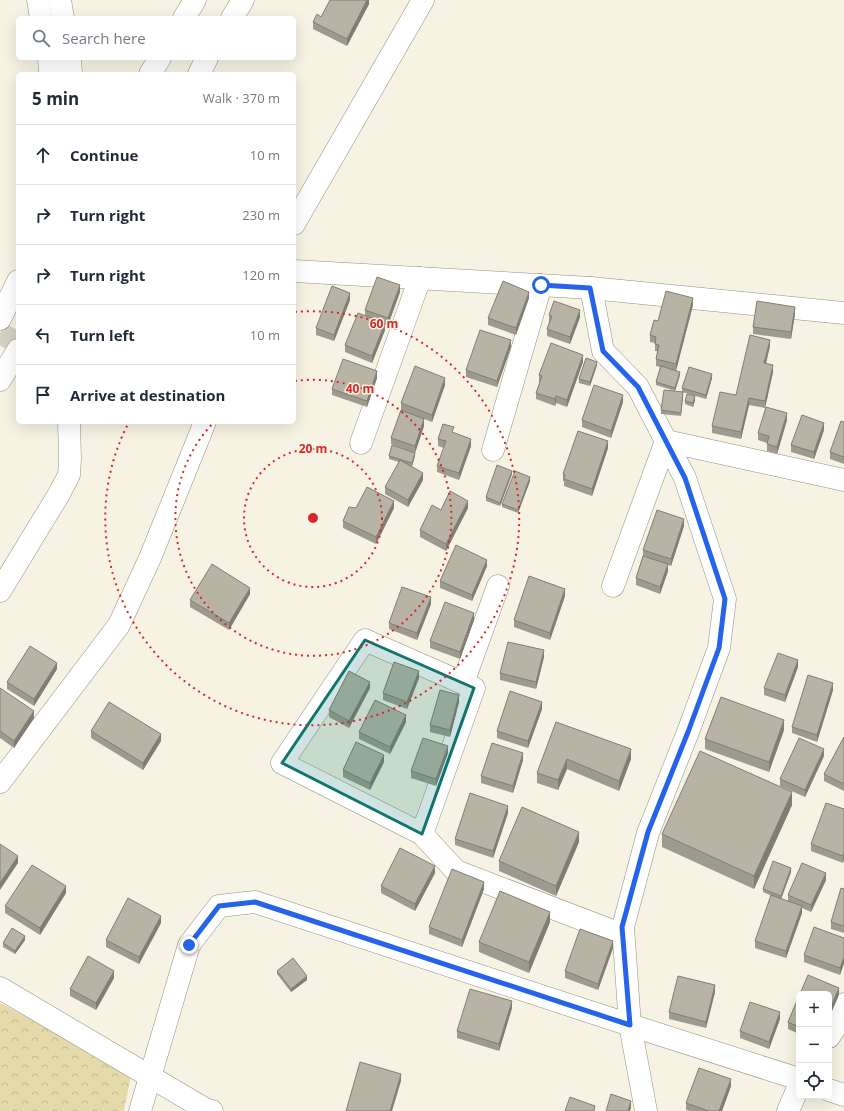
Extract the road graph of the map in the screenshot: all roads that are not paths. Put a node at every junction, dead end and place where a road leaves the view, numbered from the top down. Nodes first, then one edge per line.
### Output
1 (38, 0) edge
2 (60, 0) edge
3 (195, 0) edge
4 (243, 0) edge
5 (423, 0) edge
6 (41, 16) edge
7 (63, 16) edge
8 (185, 16) edge
9 (233, 16) edge
10 (49, 60) edge
11 (70, 60) edge
12 (159, 60) edge
13 (206, 60) edge
14 (50, 72) edge
15 (71, 72) edge
16 (151, 72) edge
17 (200, 72) edge
18 (296, 221) edge
19 (296, 271) edge
20 (420, 278) junction
21 (16, 285) edge
22 (541, 285) junction
23 (590, 288) junction
24 (844, 313) edge
25 (0, 319) edge
26 (16, 353) edge
27 (0, 380) edge
28 (69, 424) edge
29 (204, 424) edge
30 (666, 441) junction
31 (361, 443) dead end
32 (493, 450) dead end
33 (844, 480) edge
34 (498, 586) dead end
35 (613, 586) dead end
36 (0, 591) edge
37 (463, 683) junction
38 (0, 782) edge
39 (422, 834) junction
40 (623, 935) junction
41 (0, 988) edge
42 (844, 1004) edge
43 (630, 1025) junction
44 (832, 1032) edge
45 (150, 1076) junction
46 (796, 1078) edge
47 (832, 1091) edge
48 (796, 1093) edge
49 (844, 1095) edge
50 (140, 1111) edge
51 (212, 1111) edge
52 (646, 1111) edge
53 (788, 1111) edge

1 - 6 main road
2 - 7 main road
3 - 8 main road
4 - 9 main road
5 - 18 main road
10 - 14 main road
11 - 15 main road
12 - 16 main road
13 - 17 main road
19 - 20 main road
20 - 22 main road
20 - 31 main road
21 - 25 main road
22 - 23 main road
22 - 32 main road
23 - 24 main road
23 - 30 main road
26 - 27 main road
28 - 36 main road
29 - 38 main road
30 - 33 main road
30 - 35 main road
30 - 40 main road
34 - 37 main road
37 - 39 main road
37 - 39 main road
39 - 40 main road
40 - 43 main road
41 - 45 main road
42 - 44 main road
43 - 45 main road
43 - 46 main road
43 - 52 main road
45 - 50 main road
45 - 51 main road
47 - 49 main road
48 - 53 main road

